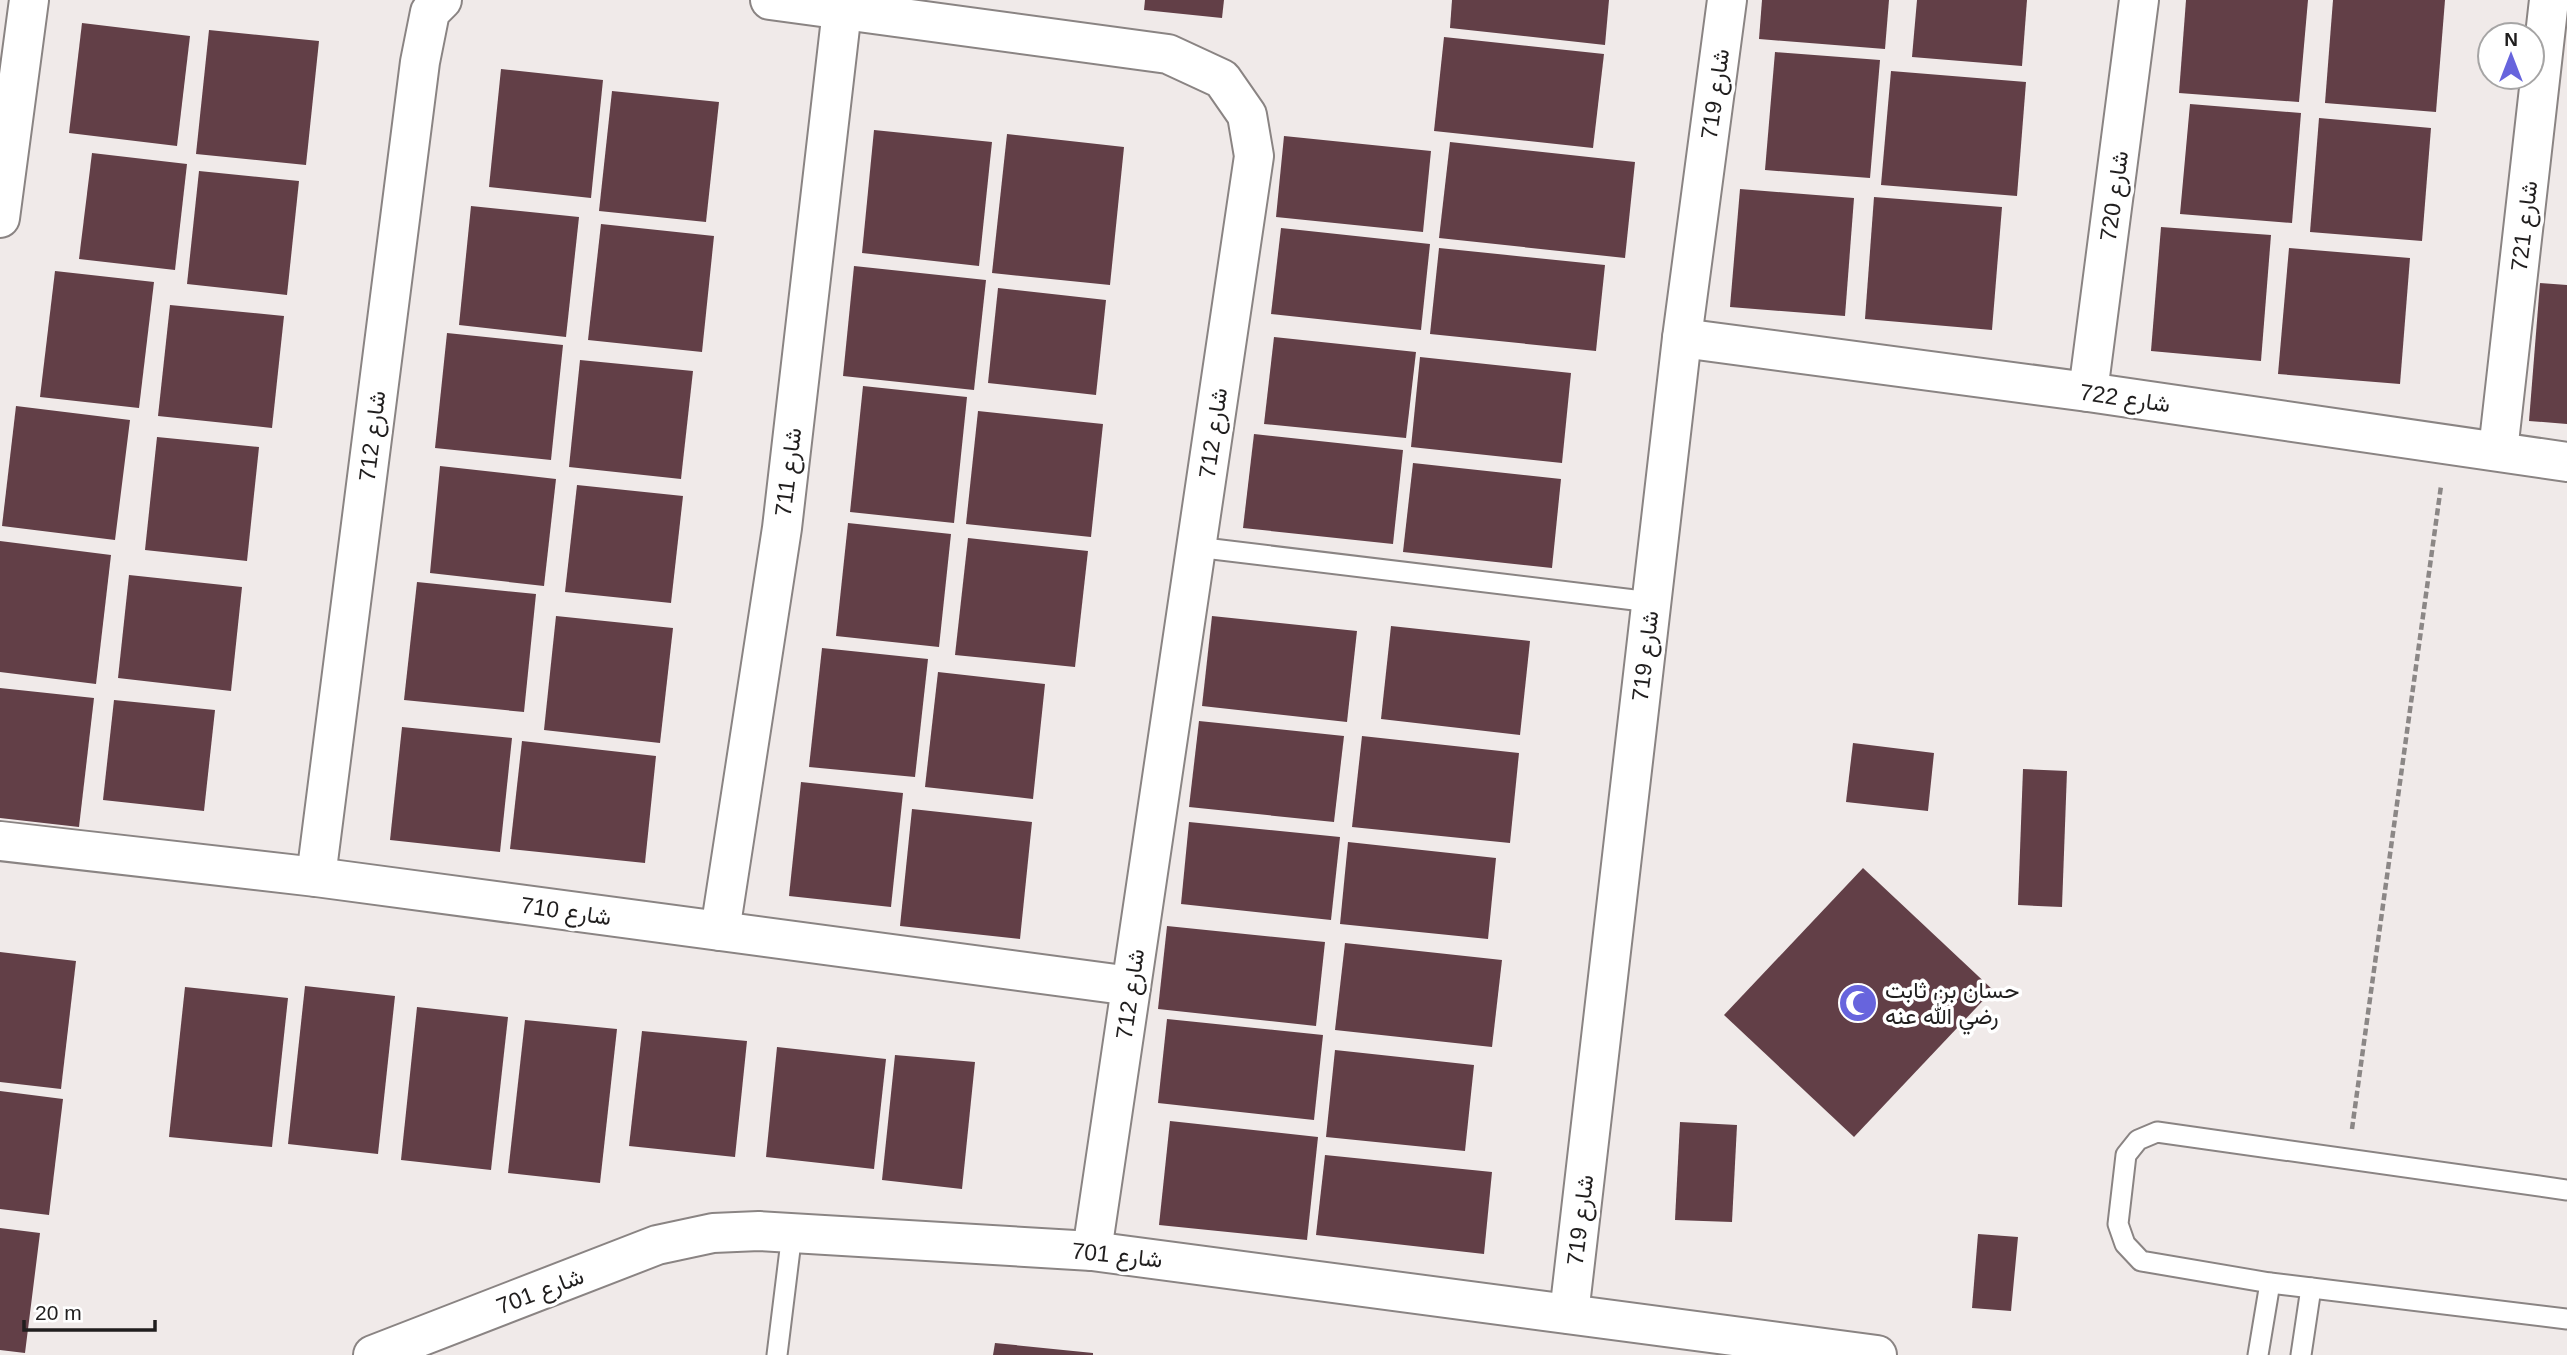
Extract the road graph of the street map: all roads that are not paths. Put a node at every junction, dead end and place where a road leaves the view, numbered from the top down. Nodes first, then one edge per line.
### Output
1 (29, 0) edge
2 (442, 0) edge
3 (770, 0) edge
4 (1727, 0) edge
5 (2139, 0) edge
6 (2549, 0) edge
7 (842, 10) junction
8 (0, 218) edge
9 (1682, 338) junction
10 (2088, 392) junction
11 (2498, 451) junction
12 (2567, 462) edge
13 (1196, 547) junction
14 (1651, 601) junction
15 (0, 841) edge
16 (316, 877) junction
17 (720, 932) junction
18 (1131, 986) junction
19 (2567, 1190) edge
20 (792, 1233) junction
21 (1092, 1251) junction
22 (2270, 1283) junction
23 (2311, 1287) junction
24 (1569, 1314) junction
25 (2567, 1319) edge
26 (373, 1355) edge
27 (776, 1355) edge
28 (1877, 1355) edge
29 (2258, 1355) edge
30 (2301, 1355) edge

1 - 8 street
2 - 16 street, شارع 712
3 - 7 street, شارع 712
4 - 9 street, شارع 719
5 - 10 street, شارع 720
6 - 11 street, شارع 721
7 - 13 street, شارع 712
7 - 17 street, شارع 711
9 - 10 street, شارع 722
9 - 14 street, شارع 719
10 - 11 street, شارع 722
11 - 12 street, شارع 722
13 - 14 lane
13 - 18 street, شارع 712
14 - 24 street, شارع 719
15 - 16 street, شارع 710
16 - 17 street, شارع 710
17 - 18 street, شارع 710
18 - 21 street, شارع 712
19 - 22 lane
20 - 21 street, شارع 701
20 - 26 street, شارع 701
20 - 27 lane
21 - 24 street, شارع 701
22 - 23 lane
22 - 29 lane
23 - 25 lane
23 - 30 lane
24 - 28 street, شارع 701

